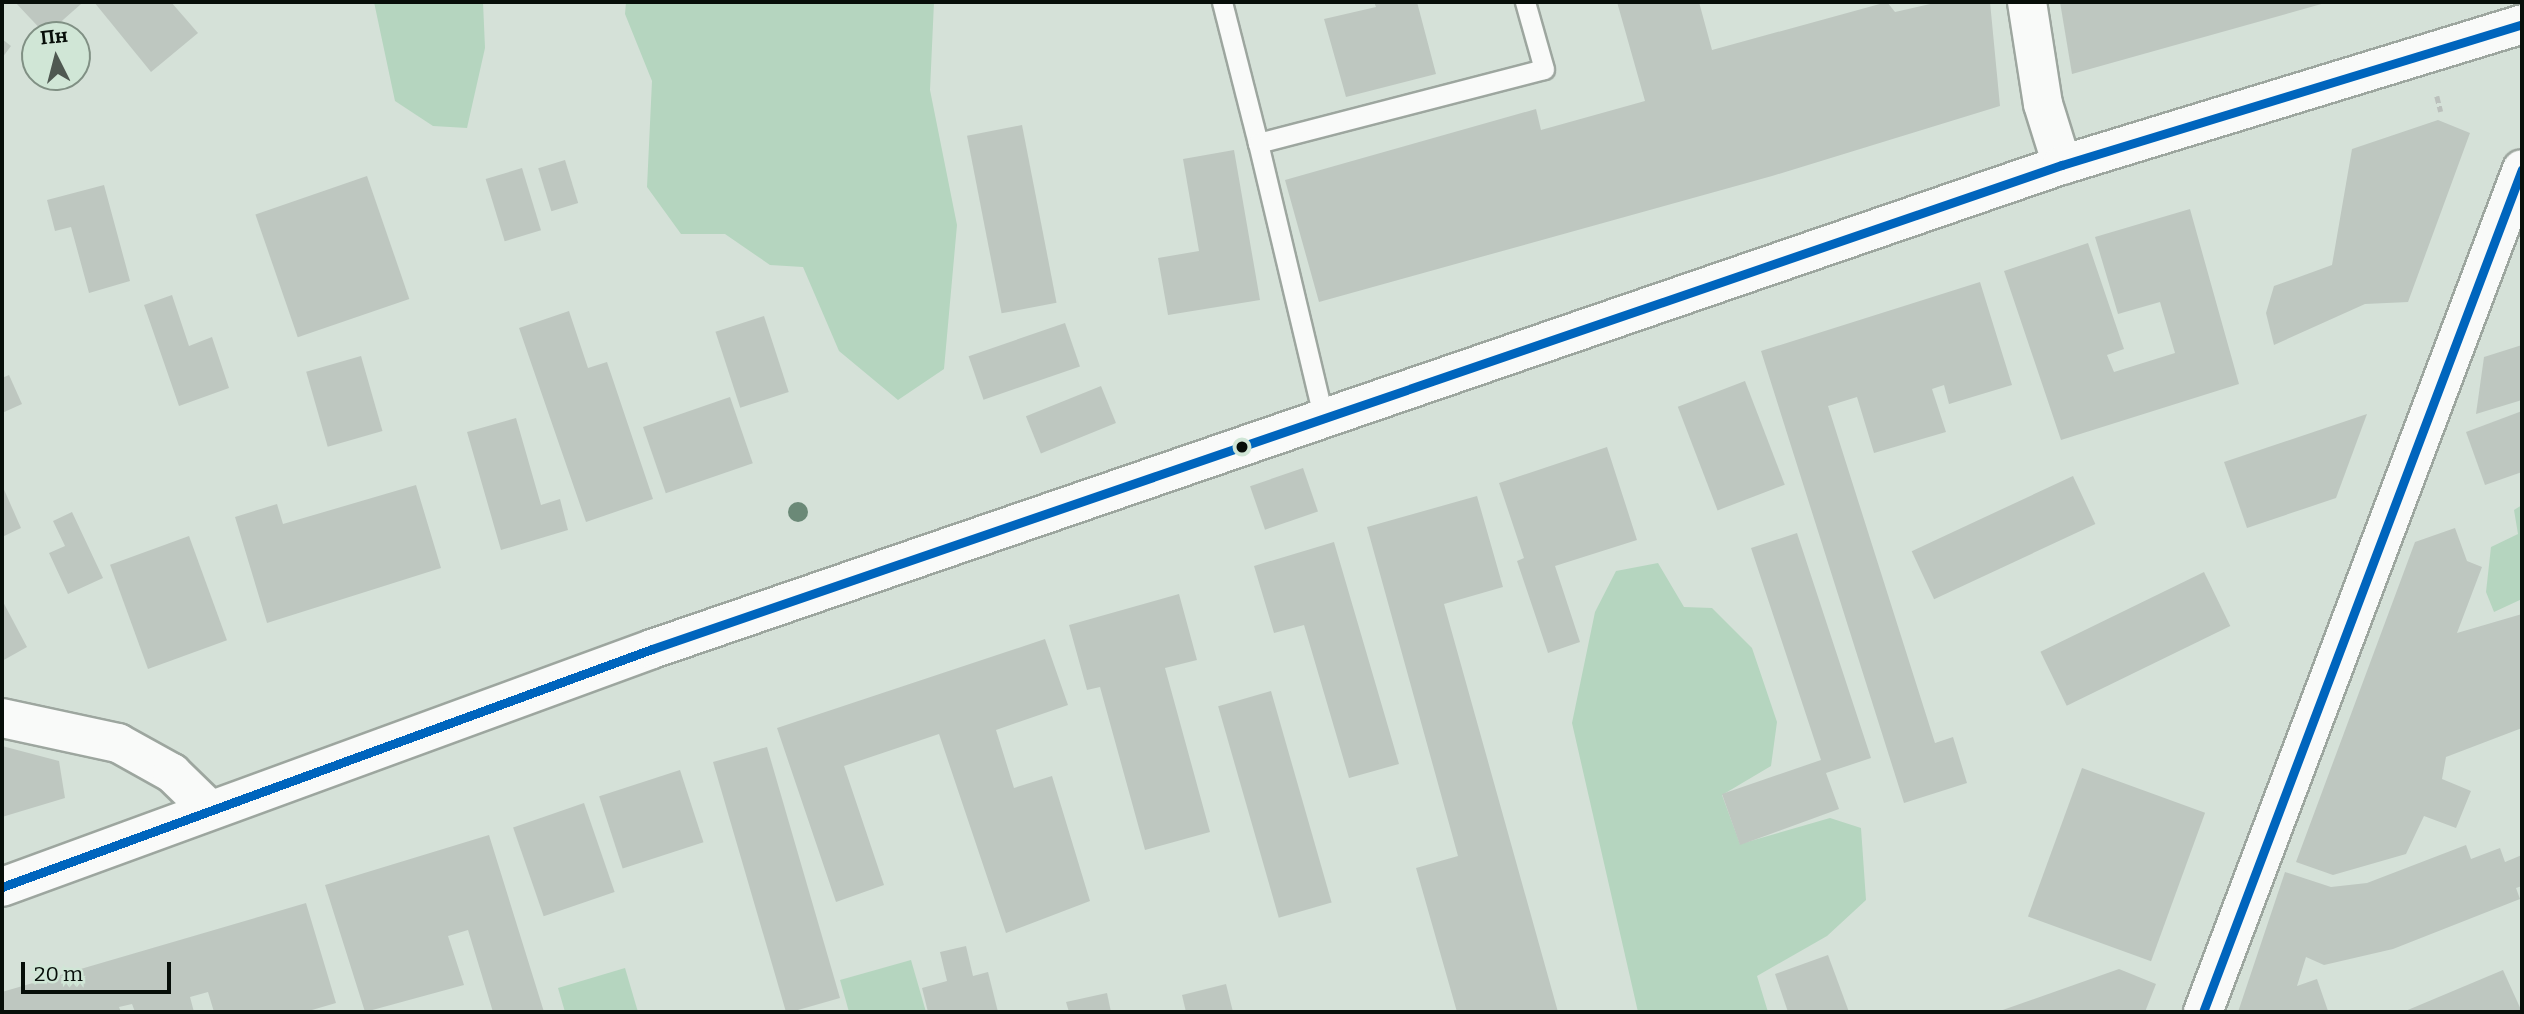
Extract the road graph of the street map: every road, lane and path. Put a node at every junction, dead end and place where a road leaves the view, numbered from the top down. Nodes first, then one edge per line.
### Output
1 (1222, 2) edge
2 (1525, 2) edge
3 (2027, 2) edge
4 (2522, 24) edge
5 (1258, 143) junction
6 (2062, 165) junction
7 (2521, 177) edge
8 (1324, 420) junction
9 (2, 718) edge
10 (209, 809) junction
11 (2, 887) edge
12 (2203, 1012) edge

1 - 5 lane
2 - 5 lane
3 - 6 main road
4 - 6 main road
5 - 8 lane
6 - 8 main road
7 - 12 main road
8 - 10 main road
9 - 10 main road
10 - 11 main road

